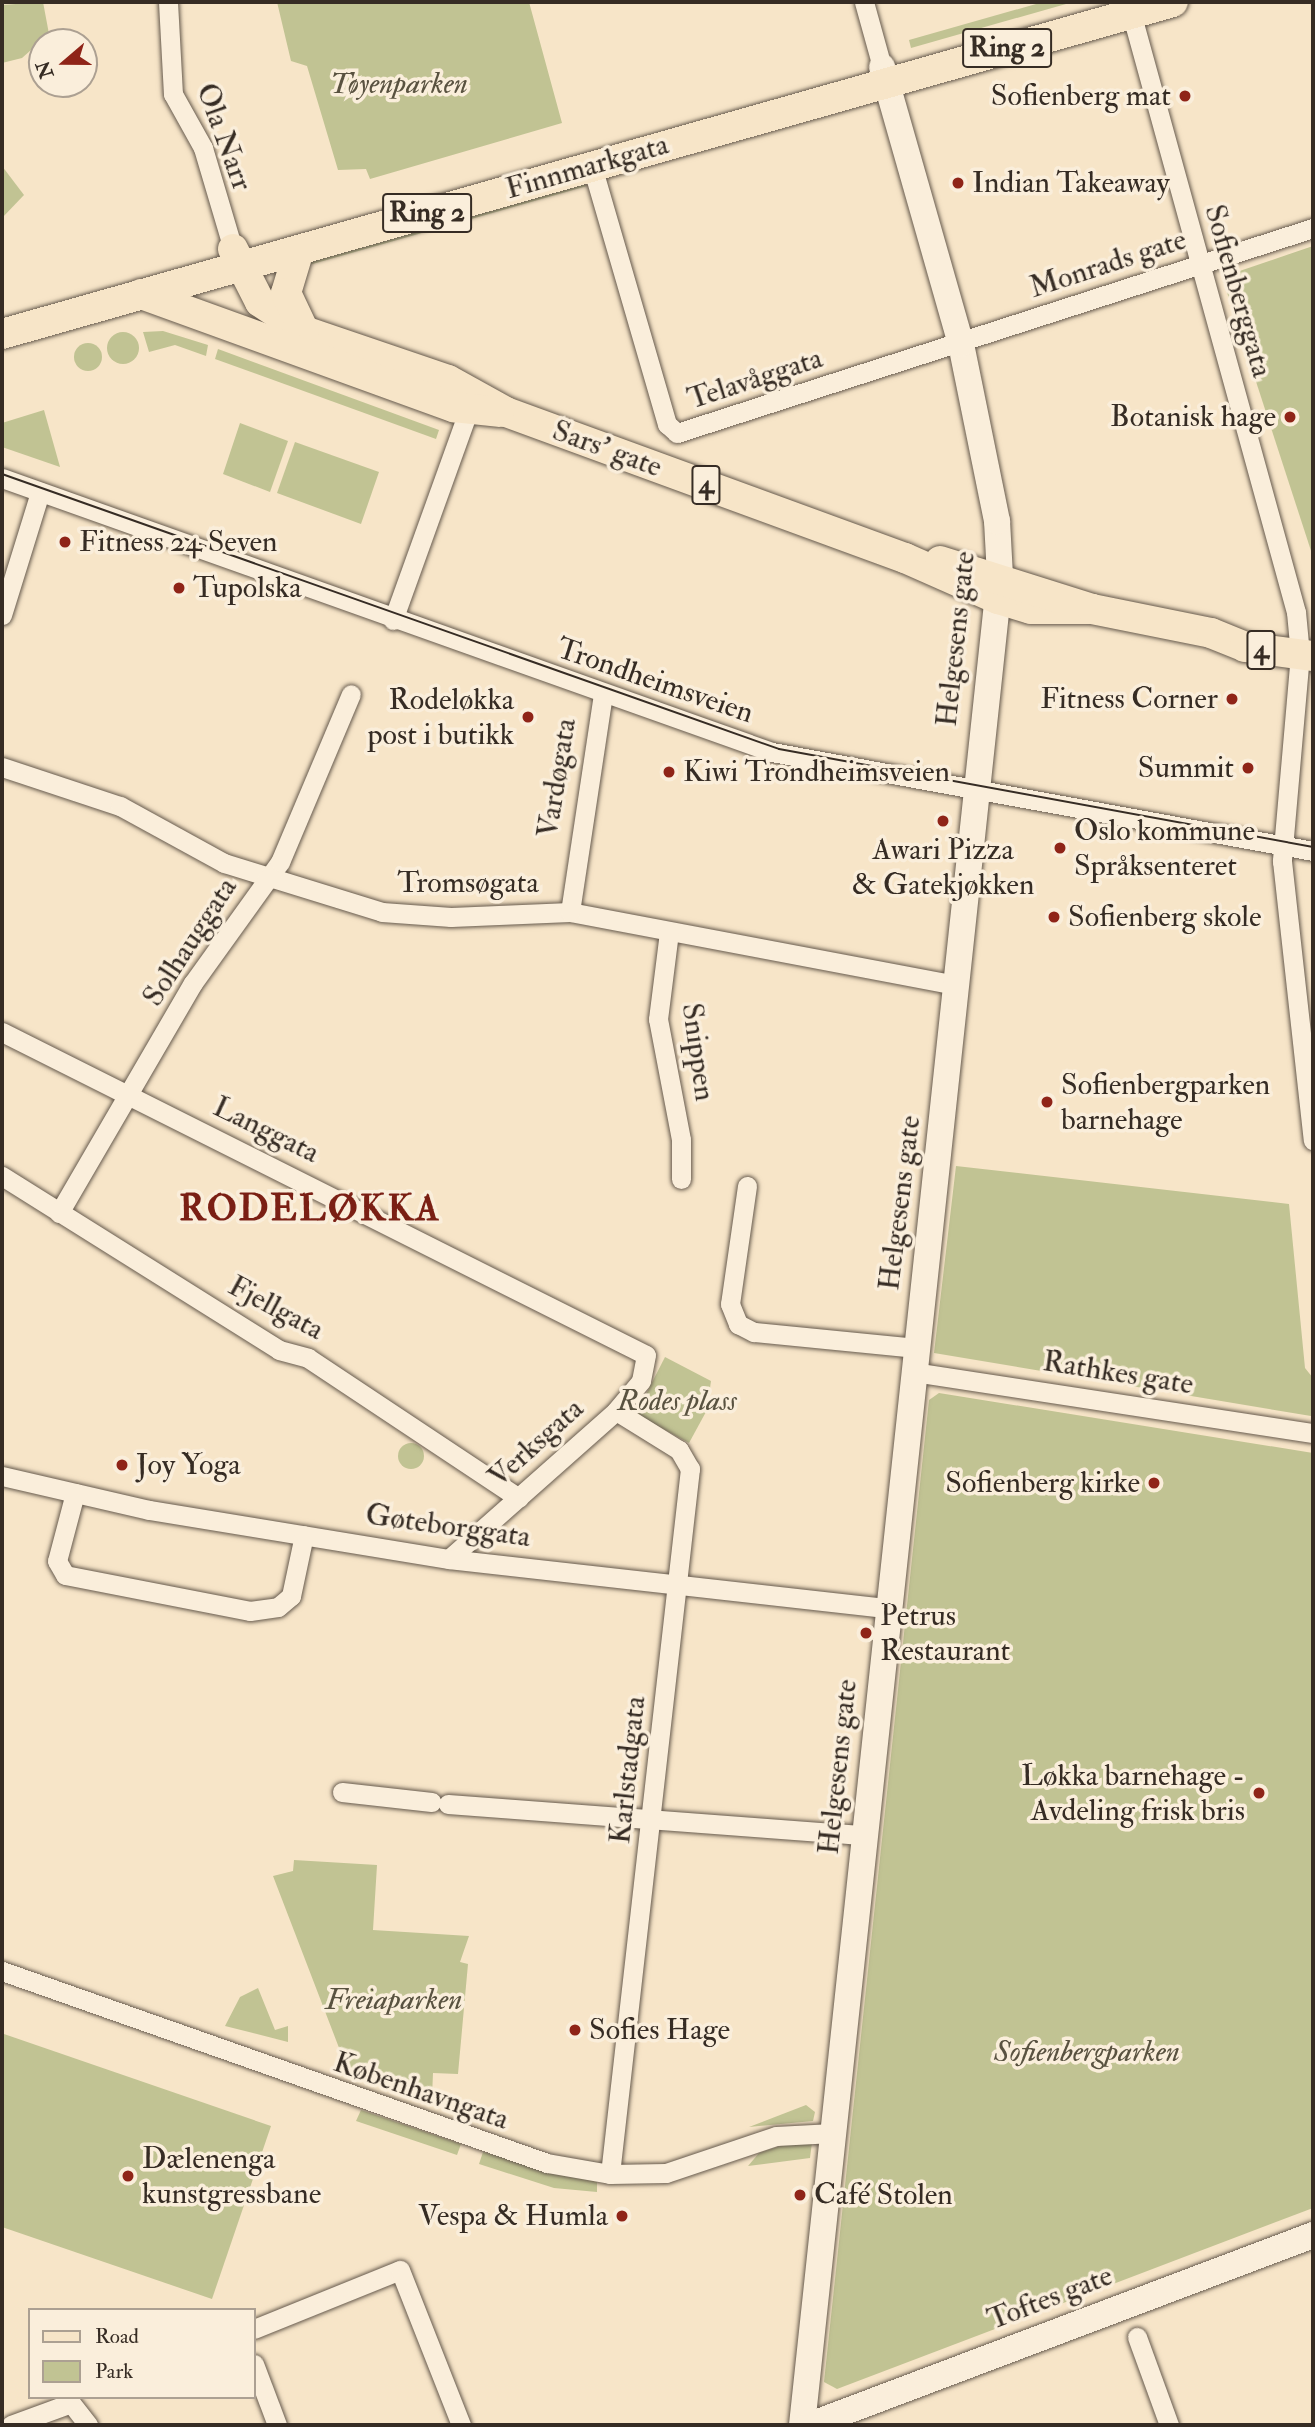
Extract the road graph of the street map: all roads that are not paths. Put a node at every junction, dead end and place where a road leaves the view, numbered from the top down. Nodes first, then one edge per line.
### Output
1 (168, 2) edge
2 (864, 2) edge
3 (1173, 2) edge
4 (1122, 6) edge
5 (884, 74) junction
6 (592, 166) junction
7 (1313, 228) edge
8 (299, 250) junction
9 (236, 258) junction
10 (1200, 264) junction
11 (141, 294) junction
12 (2, 312) edge
13 (304, 331) junction
14 (2, 334) edge
15 (961, 344) junction
16 (471, 402) junction
17 (2, 478) edge
18 (40, 492) junction
19 (999, 588) junction
20 (2, 615) edge
21 (393, 620) junction
22 (1307, 645) edge
23 (351, 694) dead end
24 (603, 695) junction
25 (2, 767) edge
26 (973, 790) junction
27 (1281, 845) junction
28 (1313, 851) edge
29 (270, 877) junction
30 (570, 912) junction
31 (669, 932) junction
32 (955, 985) junction
33 (2, 1032) edge
34 (130, 1095) junction
35 (1313, 1140) edge
36 (2, 1176) edge
37 (681, 1179) dead end
38 (747, 1186) dead end
39 (59, 1213) junction
40 (916, 1360) junction
41 (649, 1361) joint
42 (616, 1411) junction
43 (1313, 1433) edge
44 (4, 1481) edge
45 (75, 1493) junction
46 (519, 1498) junction
47 (303, 1535) junction
48 (449, 1559) junction
49 (677, 1585) junction
50 (889, 1608) junction
51 (342, 1792) dead end
52 (653, 1817) junction
53 (864, 1835) junction
54 (2, 1971) edge
55 (833, 2133) junction
56 (610, 2174) junction
57 (1313, 2235) edge
58 (256, 2328) edge
59 (1137, 2337) dead end
60 (256, 2369) edge
61 (10, 2425) edge
62 (88, 2425) edge
63 (277, 2425) edge
64 (461, 2425) edge
65 (802, 2425) edge
66 (810, 2425) edge
67 (1169, 2425) edge

1 - 9 street, Ola Narr
2 - 5 street, Helgesens gate
3 - 4 main road, Finnmarkgata / Ring 2
4 - 5 main road, Finnmarkgata / Ring 2
4 - 10 street, Sofienberggata
5 - 6 main road, Finnmarkgata / Ring 2
5 - 9 main road, Finnmarkgata / Ring 2
5 - 15 street, Helgesens gate
6 - 8 main road, Finnmarkgata / Ring 2
6 - 15 street, Telavåggata
7 - 10 street, Monrads gate
8 - 9 main road, Finnmarkgata / Ring 2
8 - 13 main road
9 - 11 main road, Finnmarkgata / Ring 2
9 - 12 main road, Finnmarkgata / Ring 2
9 - 13 main road, Sars' gate / 4
10 - 15 street, Monrads gate
10 - 22 street, Sofienberggata
11 - 14 main road, Finnmarkgata / Ring 2
11 - 16 main road, Sars' gate / 4
13 - 16 main road, Sars' gate / 4
15 - 19 street, Helgesens gate
16 - 19 main road, Sars' gate / 4
16 - 21 street
17 - 18 street, Trondheimsveien
18 - 20 street
18 - 21 street, Trondheimsveien
19 - 22 main road, Sars' gate / 4
19 - 26 street, Helgesens gate
21 - 24 street, Trondheimsveien
22 - 27 street, Sofienberggata
23 - 29 street, Solhauggata
24 - 26 street, Trondheimsveien
24 - 30 street, Vardøgata
25 - 29 street, Tromsøgata
26 - 27 street, Trondheimsveien
26 - 32 street, Helgesens gate
27 - 28 street, Trondheimsveien
27 - 35 street, Sofienberggata
29 - 30 street, Tromsøgata
29 - 34 street, Solhauggata
30 - 31 street, Tromsøgata
31 - 32 street, Tromsøgata
31 - 37 street, Snippen
32 - 40 street, Helgesens gate
33 - 34 street, Langgata
34 - 39 street, Solhauggata
34 - 41 street, Langgata
36 - 39 street, Fjellgata
38 - 40 street, Rathkes gate
39 - 46 street, Fjellgata
40 - 43 street, Rathkes gate
40 - 50 street, Helgesens gate
41 - 42 street, Verksgata
42 - 46 street, Verksgata
42 - 49 street, Karlstadgata
44 - 45 street, Gøteborggata
45 - 47 street, Gøteborggata
45 - 47 street
46 - 48 street, Verksgata
47 - 48 street, Gøteborggata
48 - 49 street, Gøteborggata
49 - 50 street, Gøteborggata
49 - 52 street, Karlstadgata
50 - 53 street, Helgesens gate
51 - 52 street
52 - 53 street
52 - 56 street, Karlstadgata
53 - 55 street, Helgesens gate
54 - 56 street, Københavngata
55 - 56 street, Københavngata
55 - 65 street, Helgesens gate
57 - 66 street, Toftes gate
58 - 64 street
59 - 67 street
60 - 63 street
61 - 62 street

